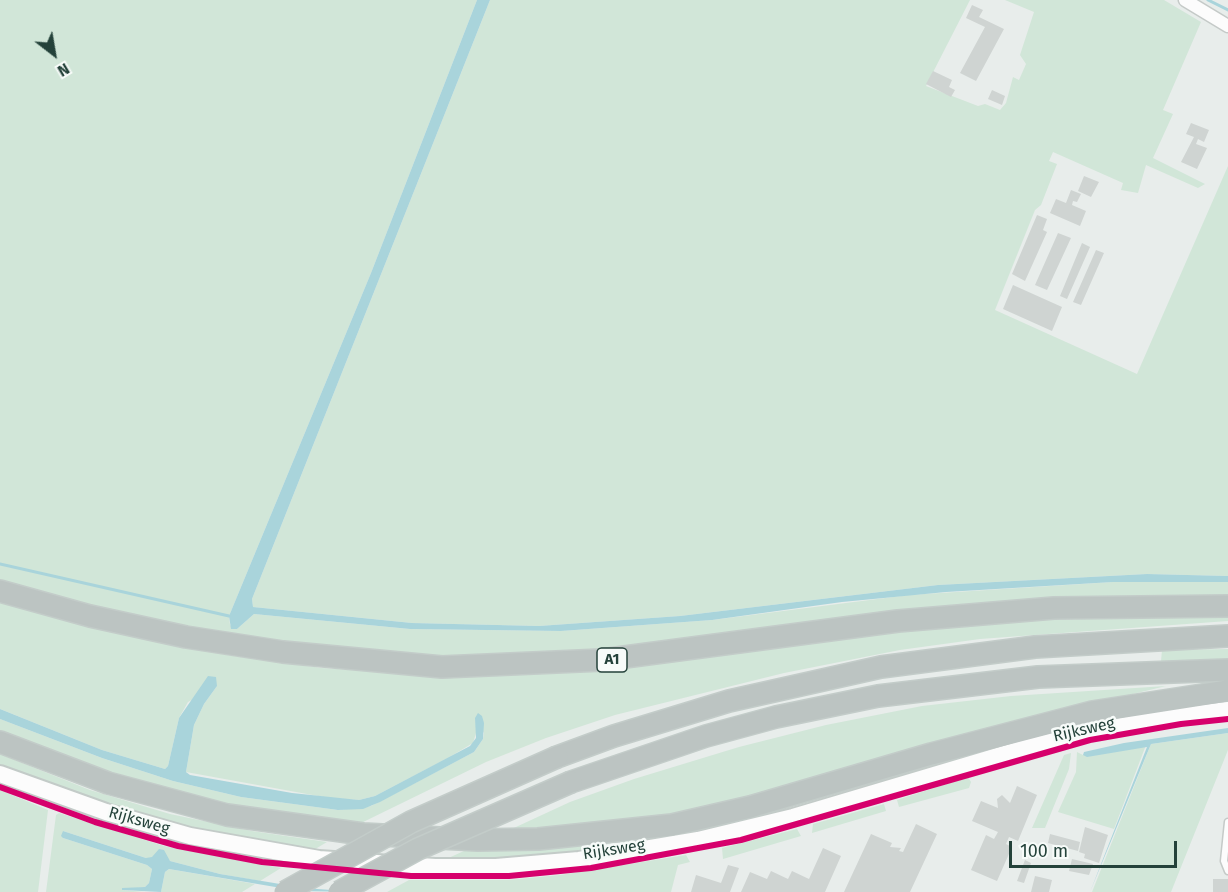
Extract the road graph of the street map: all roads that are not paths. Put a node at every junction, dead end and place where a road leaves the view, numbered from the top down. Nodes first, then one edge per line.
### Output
1 (1185, 0) edge
2 (1228, 26) edge
3 (0, 591) edge
4 (1228, 606) edge
5 (1228, 636) edge
6 (1228, 670) edge
7 (1228, 691) edge
8 (1228, 710) edge
9 (0, 742) edge
10 (0, 774) edge
11 (1228, 822) edge
12 (1228, 871) edge
13 (285, 892) edge
14 (339, 892) edge

1 - 2 street
3 - 4 highway, A1
5 - 13 highway, bridge
6 - 14 highway, bridge
7 - 9 highway
8 - 10 main road, Rijksweg
11 - 12 lane

